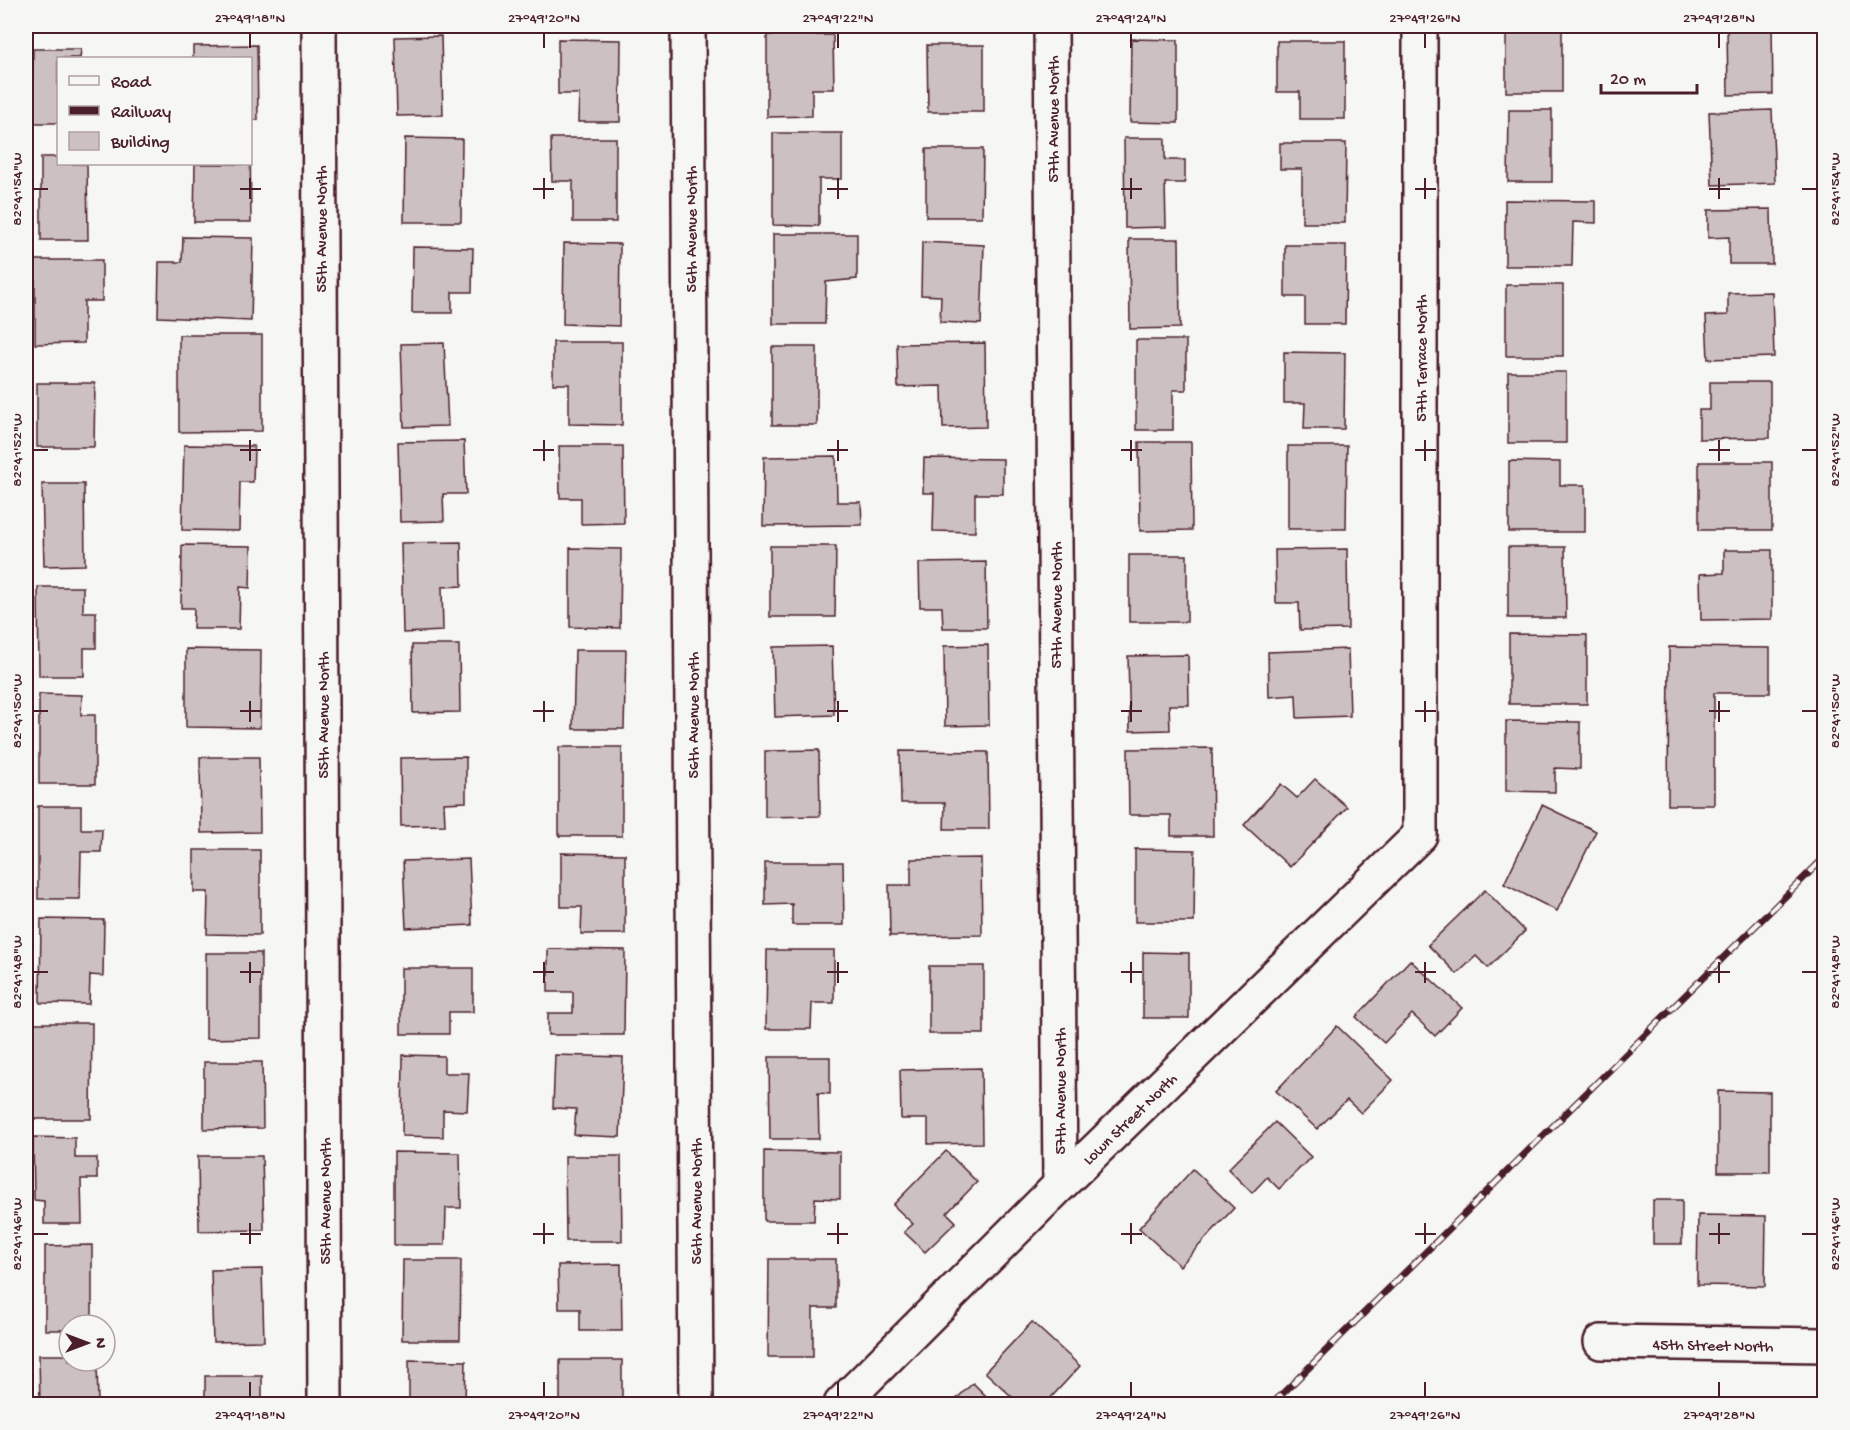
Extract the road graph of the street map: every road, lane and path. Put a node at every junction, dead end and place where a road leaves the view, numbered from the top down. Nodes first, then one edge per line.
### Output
1 (319, 26) edge
2 (688, 26) edge
3 (1051, 26) edge
4 (1420, 26) edge
5 (1420, 835) joint
6 (1060, 1185) junction
7 (1601, 1342) dead end
8 (1824, 1345) edge
9 (325, 1404) edge
10 (696, 1404) edge
11 (841, 1404) edge

1 - 9 street, 55th Avenue North
2 - 10 street, 56th Avenue North
3 - 6 street, 57th Avenue North
4 - 5 street, 57th Terrace North
5 - 6 street, Lown Street North
6 - 11 street, Lown Street North
7 - 8 street, 45th Street North

